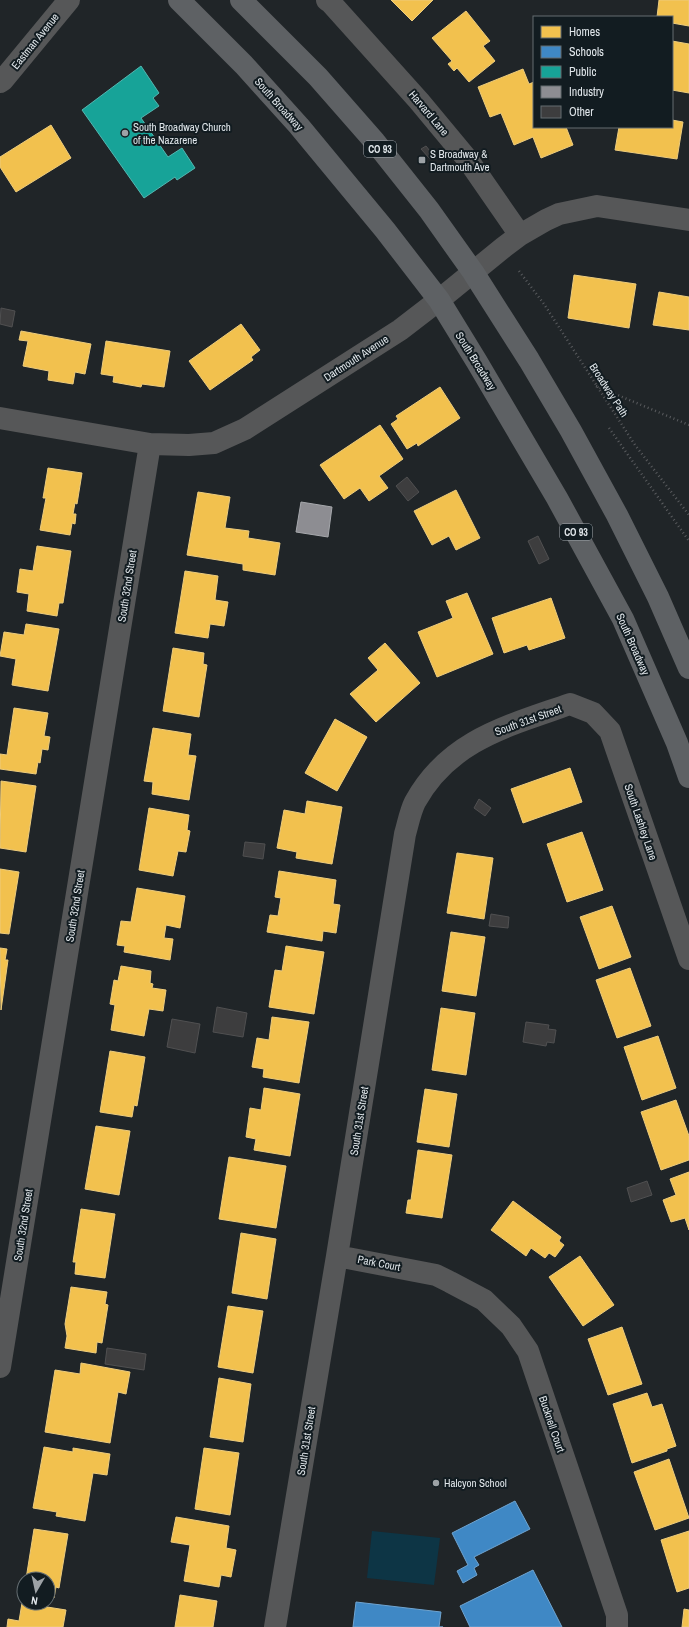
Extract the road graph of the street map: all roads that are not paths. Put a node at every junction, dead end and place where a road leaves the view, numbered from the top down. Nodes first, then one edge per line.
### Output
1 (69, 0) edge
2 (179, 0) edge
3 (241, 0) edge
4 (327, 0) edge
5 (0, 82) edge
6 (689, 220) edge
7 (520, 235) junction
8 (474, 272) junction
9 (439, 300) junction
10 (0, 418) edge
11 (150, 444) junction
12 (689, 668) edge
13 (570, 704) joint
14 (689, 777) edge
15 (689, 959) edge
16 (337, 1256) junction
17 (421, 1271) joint
18 (0, 1367) edge
19 (275, 1627) edge
20 (617, 1627) edge

1 - 5 street, Eastman Avenue
2 - 9 main road, South Broadway / CO 93
3 - 8 main road, CO 93
4 - 7 street, Harvard Lane
6 - 7 street, Dartmouth Avenue
7 - 8 street, Dartmouth Avenue
8 - 9 street, Dartmouth Avenue
8 - 12 main road, CO 93
9 - 11 street, Dartmouth Avenue
9 - 14 main road, South Broadway / CO 93
10 - 11 street, Dartmouth Avenue
11 - 18 street, South 32nd Street
13 - 15 street, South Lashley Lane
13 - 16 street, South 31st Street
16 - 17 street, Park Court
16 - 19 street, South 31st Street
17 - 20 street, Bucknell Court

